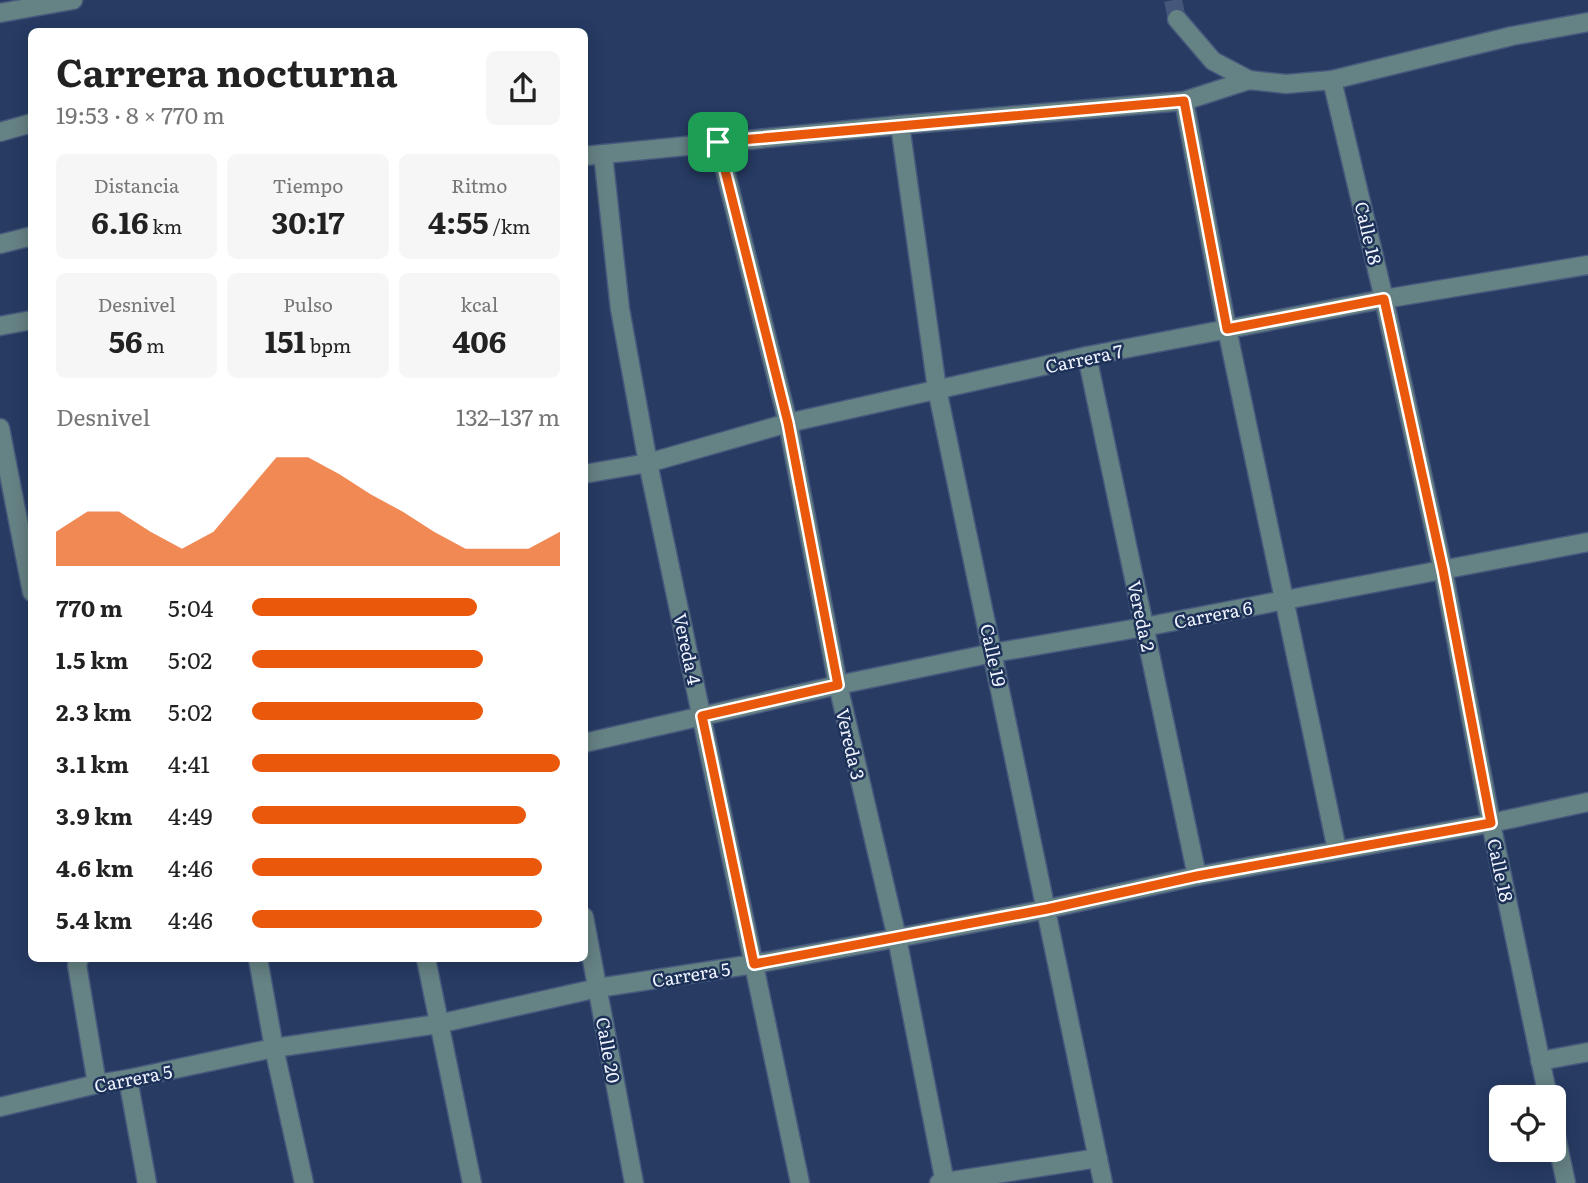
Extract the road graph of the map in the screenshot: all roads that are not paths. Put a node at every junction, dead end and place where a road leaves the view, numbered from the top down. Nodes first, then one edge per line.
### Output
1 (73, 0) edge
2 (0, 13) edge
3 (1177, 19) tunnel mouth
4 (1588, 22) edge
5 (1249, 80) junction
6 (1332, 80) junction
7 (1184, 101) junction
8 (28, 124) edge
9 (900, 125) junction
10 (0, 132) edge
11 (718, 142) junction
12 (603, 154) junction
13 (588, 156) edge
14 (28, 237) edge
15 (0, 244) edge
16 (1588, 265) edge
17 (1384, 299) junction
18 (28, 321) edge
19 (0, 326) edge
20 (1227, 329) junction
21 (1087, 356) junction
22 (937, 389) junction
23 (788, 423) junction
24 (0, 428) edge
25 (648, 463) junction
26 (588, 473) edge
27 (1588, 542) edge
28 (1443, 570) junction
29 (28, 572) edge
30 (1284, 600) junction
31 (1144, 627) junction
32 (993, 653) junction
33 (838, 685) junction
34 (702, 716) junction
35 (588, 742) edge
36 (1588, 803) edge
37 (1491, 823) junction
38 (1337, 850) junction
39 (1197, 876) junction
40 (1047, 909) junction
41 (588, 937) edge
42 (897, 938) junction
43 (78, 962) edge
44 (259, 962) edge
45 (427, 962) edge
46 (754, 964) junction
47 (598, 988) junction
48 (439, 1024) junction
49 (274, 1048) junction
50 (1588, 1052) edge
51 (1540, 1061) junction
52 (128, 1080) junction
53 (97, 1084) junction
54 (1545, 1085) edge
55 (0, 1107) edge
56 (1098, 1158) junction
57 (1562, 1162) edge
58 (147, 1183) edge
59 (304, 1183) edge
60 (472, 1183) edge
61 (634, 1183) edge
62 (800, 1183) edge
63 (943, 1183) edge
64 (1103, 1183) edge
65 (1566, 1183) edge

1 - 2 street
3 - 5 street
4 - 6 street
5 - 6 street
5 - 7 street
6 - 17 street, Calle 18
7 - 9 street
7 - 20 street
8 - 10 street
9 - 11 street
9 - 22 street, Calle 19
11 - 12 street
11 - 23 street, Vereda 3
12 - 13 street
12 - 25 street, Vereda 4
14 - 15 street
16 - 17 street, Carrera 7
17 - 20 street, Carrera 7
17 - 28 street, Calle 18
18 - 19 street
20 - 21 street, Carrera 7
20 - 30 street
21 - 22 street, Carrera 7
21 - 31 street, Vereda 2
22 - 23 street, Carrera 7
22 - 32 street, Calle 19
23 - 25 street, Carrera 7
23 - 33 street, Vereda 3
24 - 29 street
25 - 26 street, Carrera 7
25 - 34 street, Vereda 4
27 - 28 street, Carrera 6
28 - 30 street, Carrera 6
28 - 37 street, Calle 18
30 - 31 street, Carrera 6
30 - 38 street
31 - 32 street, Carrera 6
31 - 39 street, Vereda 2
32 - 33 street, Carrera 6
32 - 40 street, Calle 19
33 - 34 street, Carrera 6
33 - 42 street, Vereda 3
34 - 35 street, Carrera 6
34 - 46 street, Vereda 4
36 - 37 street, Carrera 5
37 - 38 street, Carrera 5
37 - 51 street, Calle 18
38 - 39 street, Carrera 5
39 - 40 street, Carrera 5
40 - 42 street, Carrera 5
40 - 56 street, Calle 19
41 - 47 street, Calle 20
42 - 46 street, Carrera 5
42 - 63 street, Vereda 3
43 - 53 street
44 - 49 street
45 - 48 street
46 - 47 street, Carrera 5
46 - 62 street, Vereda 4
47 - 48 street, Carrera 5
47 - 61 street, Calle 20
48 - 49 street, Carrera 5
48 - 60 street
49 - 52 street, Carrera 5
49 - 59 street
50 - 51 street
51 - 54 street, Calle 18
52 - 53 street, Carrera 5
52 - 58 street
53 - 55 street, Carrera 5
56 - 63 street
56 - 64 street, Calle 19
57 - 65 street

